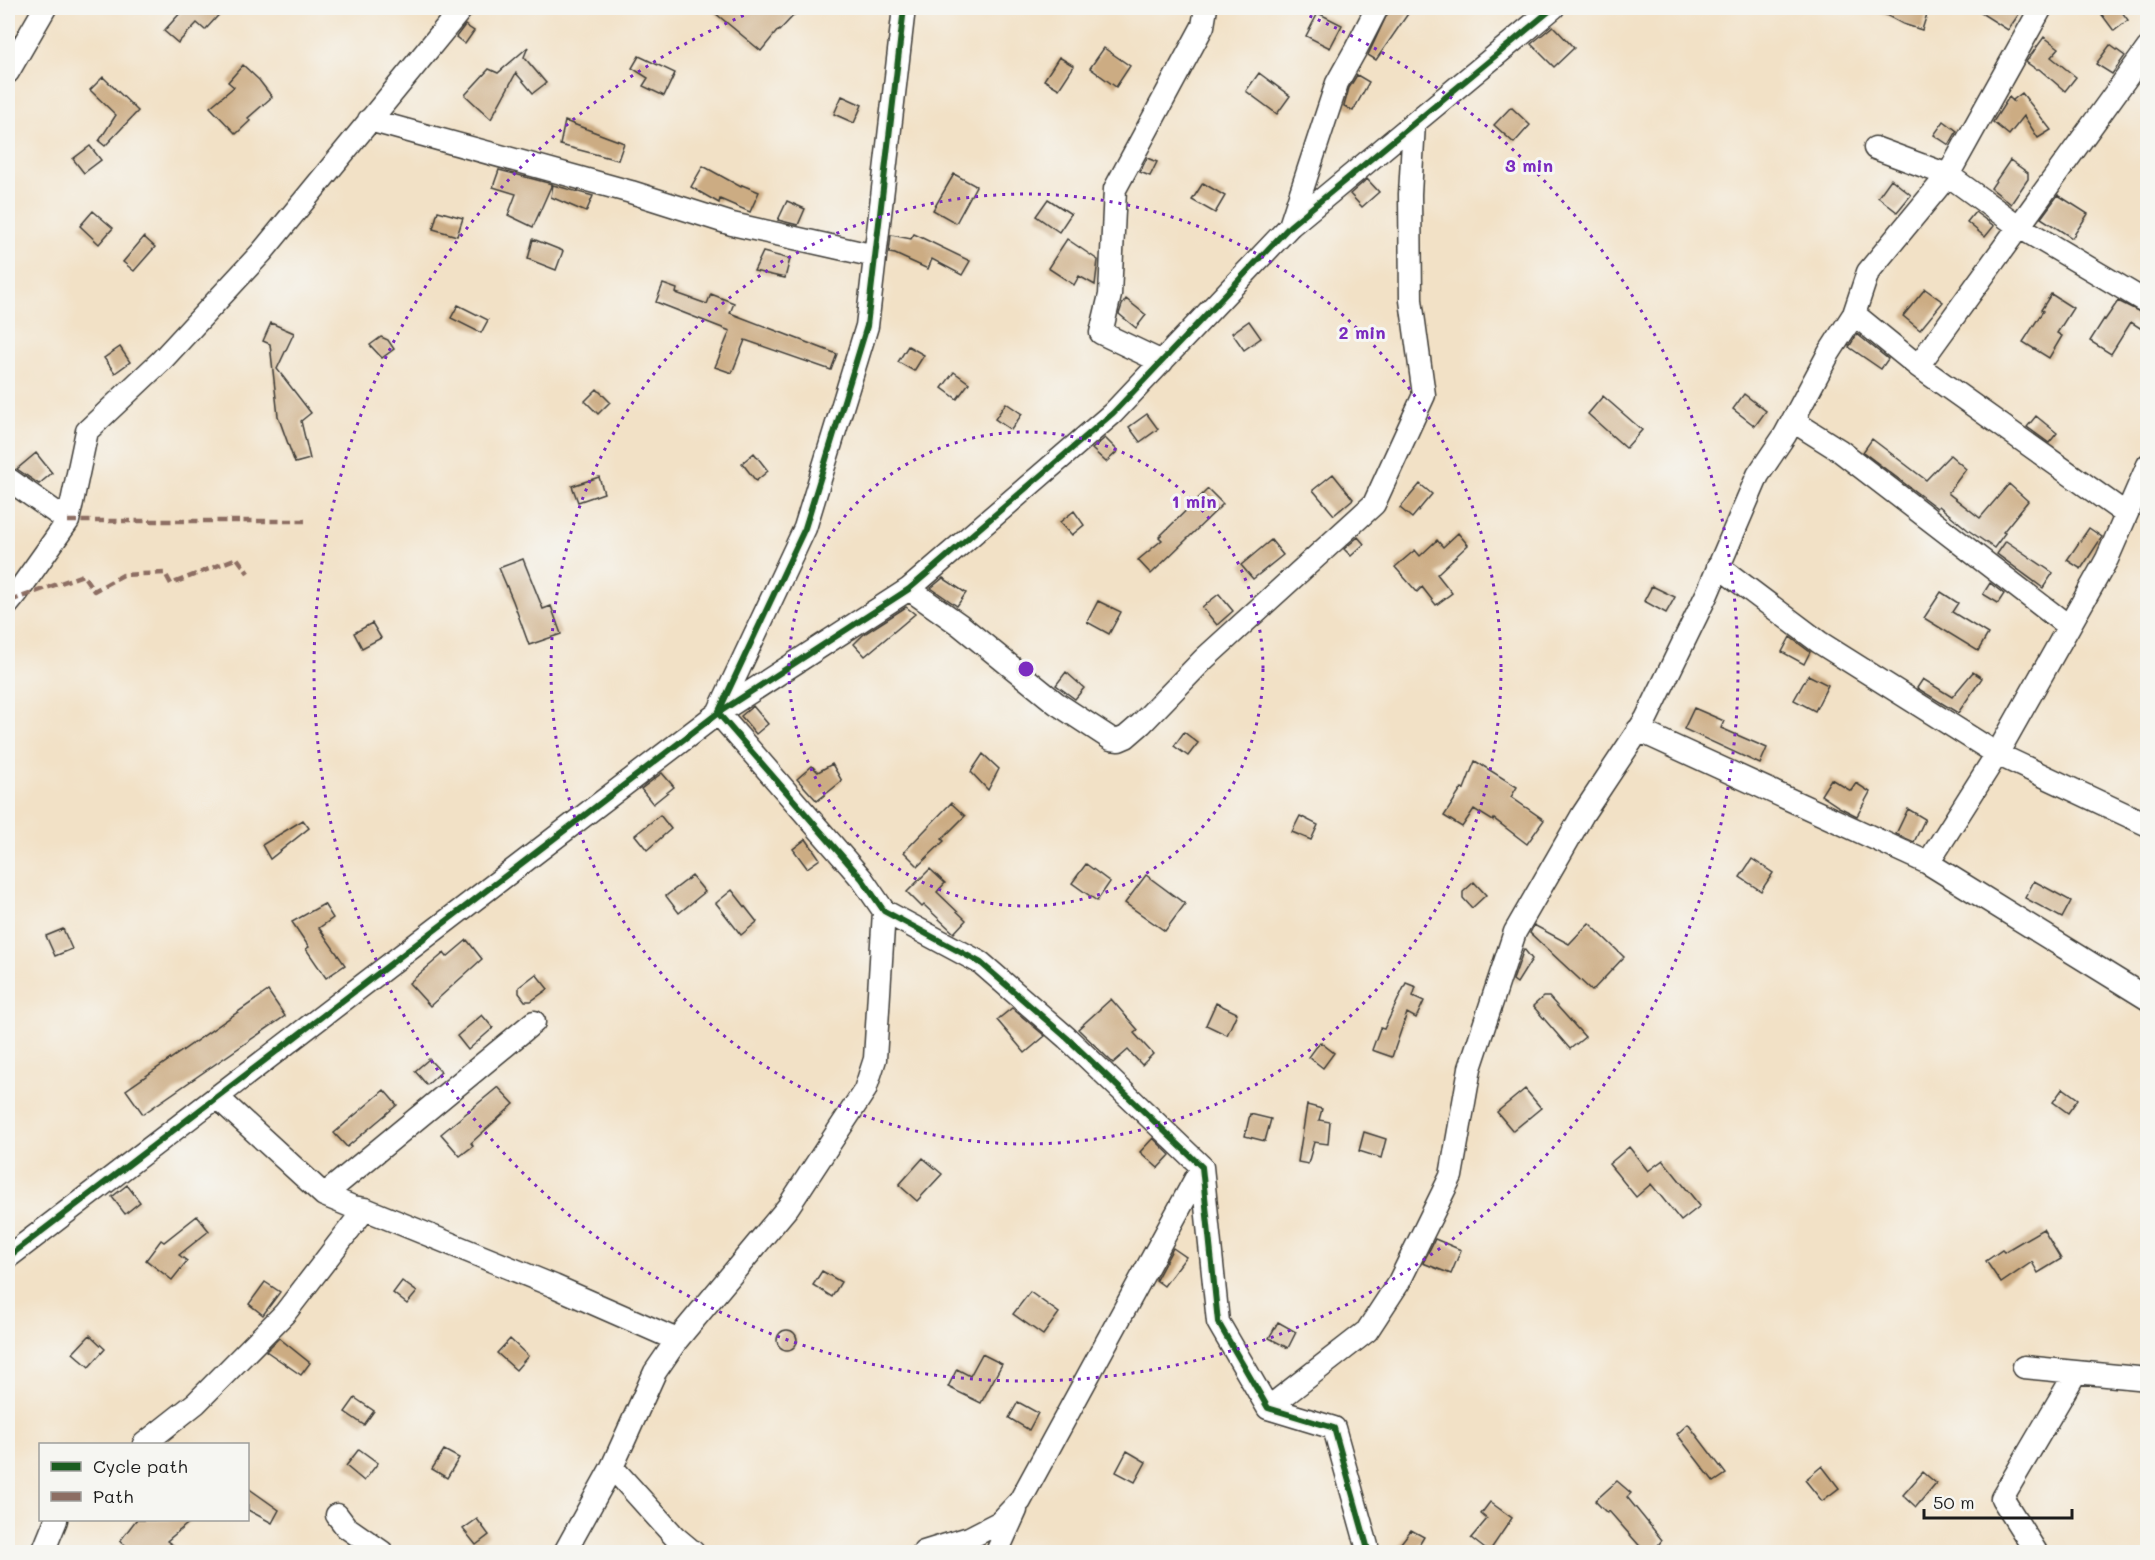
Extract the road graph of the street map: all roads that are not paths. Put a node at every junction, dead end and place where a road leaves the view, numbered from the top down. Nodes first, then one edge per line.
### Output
1 (45, 8) edge
2 (462, 8) edge
3 (904, 8) edge
4 (1206, 8) edge
5 (1377, 8) edge
6 (1553, 8) edge
7 (2041, 8) edge
8 (2148, 48) edge
9 (8, 72) edge
10 (369, 120) junction
11 (1414, 123) junction
12 (1875, 148) dead end
13 (1948, 175) junction
14 (1290, 226) junction
15 (2018, 226) junction
16 (875, 256) junction
17 (2148, 303) edge
18 (1854, 314) junction
19 (1162, 362) junction
20 (1918, 366) junction
21 (1793, 421) junction
22 (2148, 465) edge
23 (8, 479) edge
24 (2126, 514) junction
25 (68, 521) junction
26 (1718, 566) junction
27 (909, 589) junction
28 (8, 604) edge
29 (2068, 626) junction
30 (718, 713) junction
31 (1638, 730) junction
32 (1997, 754) junction
33 (2148, 825) edge
34 (1928, 863) junction
35 (884, 911) junction
36 (2148, 999) edge
37 (534, 1022) dead end
38 (217, 1096) junction
39 (1202, 1167) junction
40 (324, 1195) junction
41 (365, 1209) junction
42 (8, 1257) edge
43 (677, 1340) junction
44 (2024, 1368) dead end
45 (2076, 1372) junction
46 (2148, 1379) edge
47 (1268, 1408) junction
48 (145, 1443) edge
49 (612, 1467) junction
50 (1024, 1494) junction
51 (337, 1515) dead end
52 (56, 1521) edge
53 (43, 1552) edge
54 (382, 1552) edge
55 (565, 1552) edge
56 (693, 1552) edge
57 (924, 1552) edge
58 (997, 1552) edge
59 (1366, 1552) edge
60 (2036, 1552) edge

1 - 9 street
2 - 10 street
3 - 16 street
4 - 19 street
5 - 14 street
6 - 11 street
7 - 13 street
8 - 15 street
10 - 16 street
10 - 25 street
11 - 14 street
11 - 27 street
12 - 13 street
13 - 15 street
13 - 18 street
14 - 19 street
15 - 17 street
15 - 20 street
16 - 30 street
18 - 20 street
18 - 21 street
19 - 27 street
20 - 24 street
21 - 26 street
21 - 29 street
22 - 24 street
23 - 25 street
24 - 29 street
25 - 28 street
26 - 31 street
26 - 32 street
27 - 30 street
29 - 32 street
30 - 35 street
30 - 38 street
31 - 34 street
31 - 47 street
32 - 33 street
32 - 34 street
34 - 36 street
35 - 39 street
35 - 43 street
37 - 40 street
38 - 40 street
38 - 42 street
39 - 47 street
39 - 50 street
40 - 41 street
41 - 43 street
41 - 48 street
43 - 49 street
44 - 45 street
45 - 46 street
45 - 60 street
47 - 59 street
49 - 55 street
49 - 56 street
50 - 57 street
50 - 58 street
51 - 54 street
52 - 53 street

